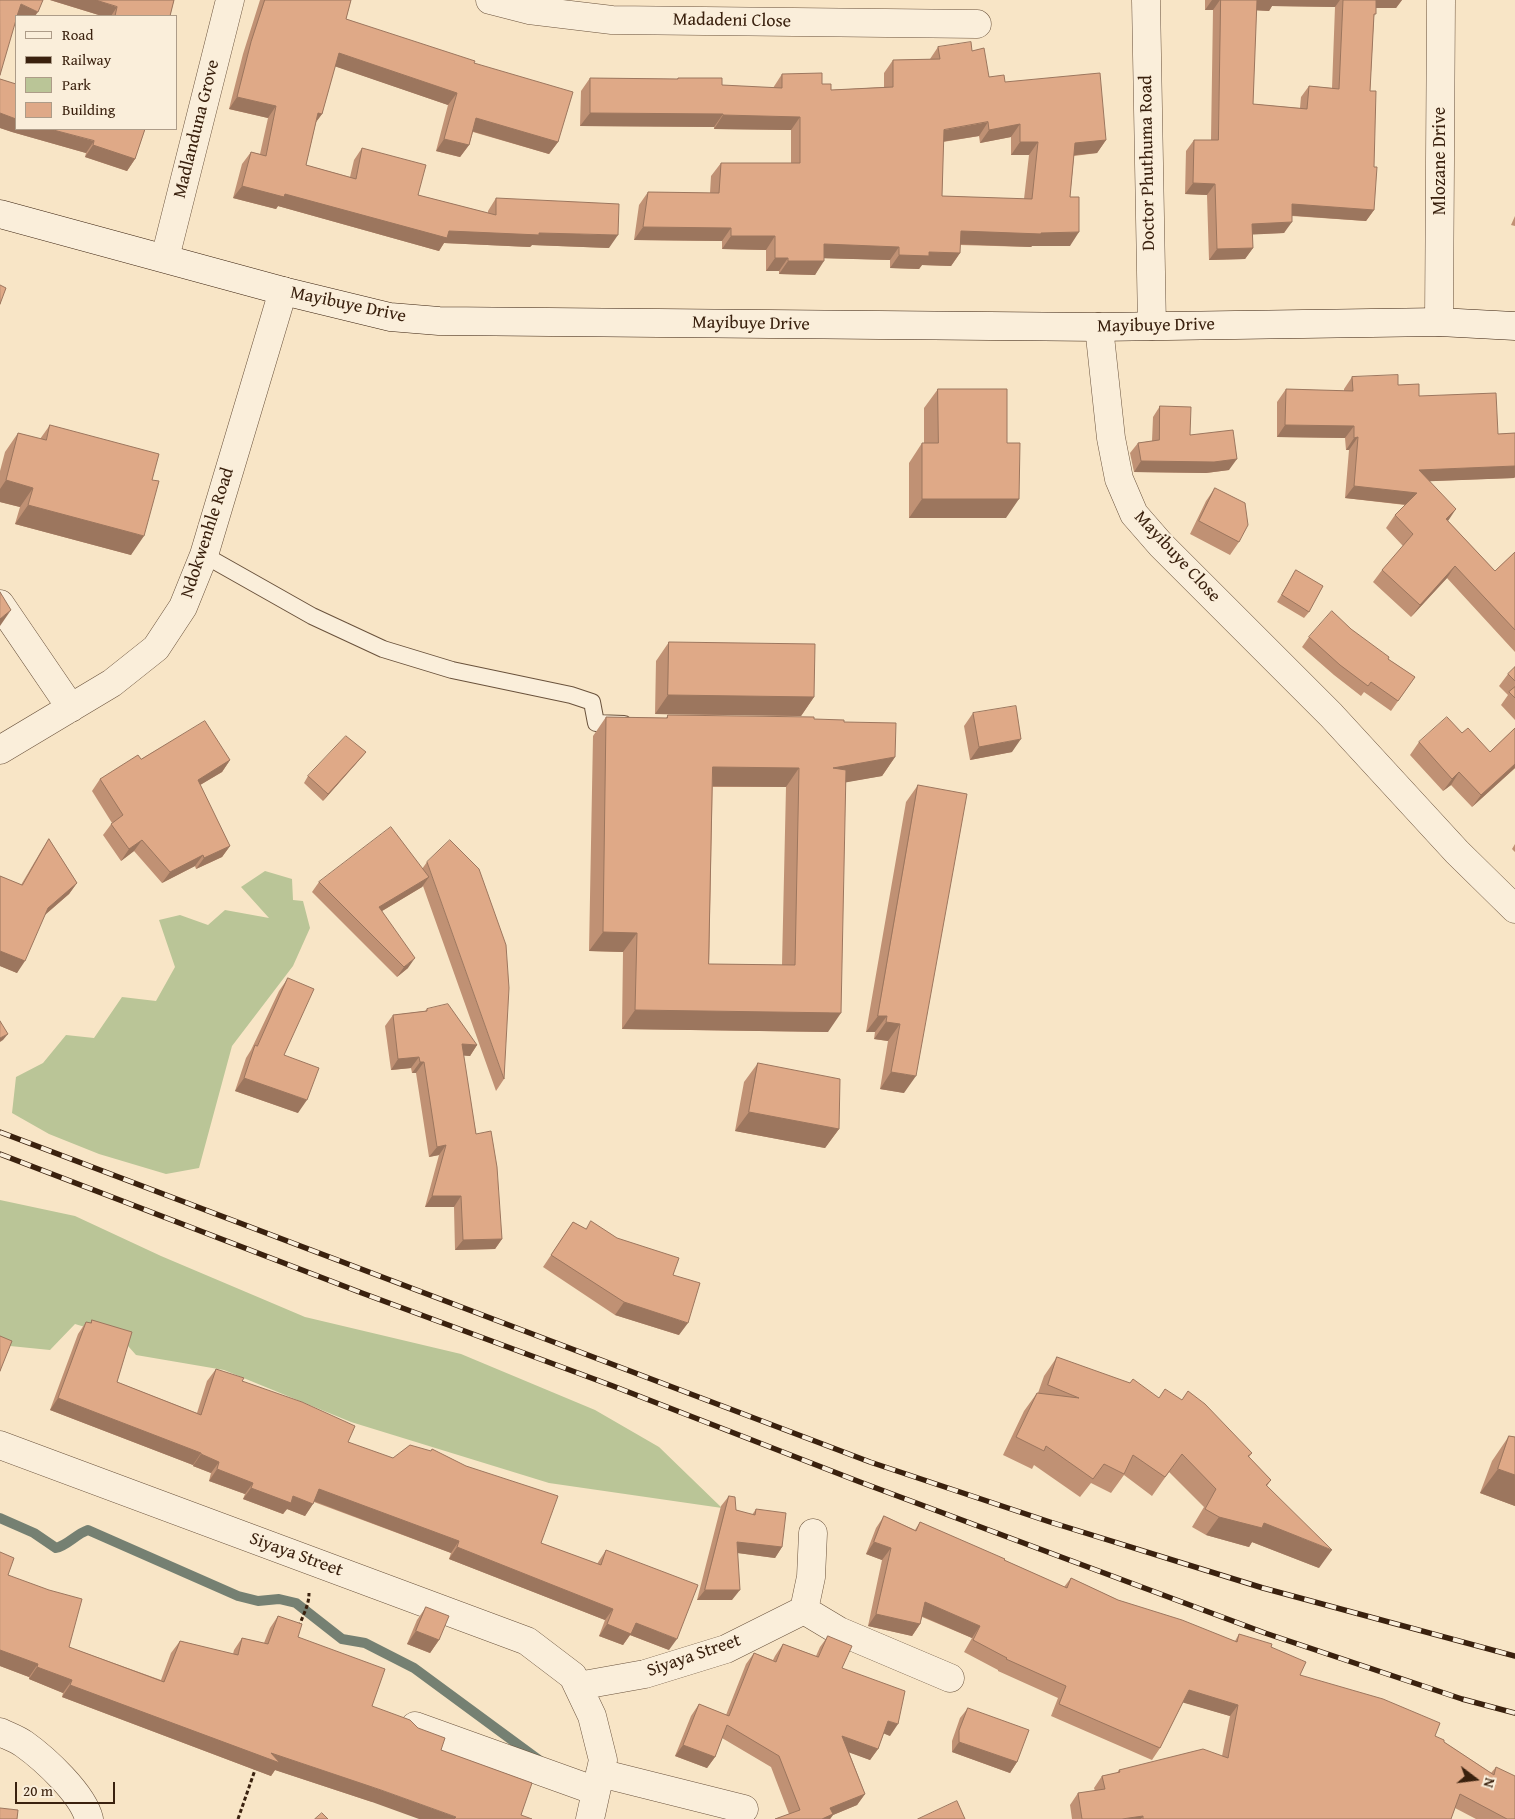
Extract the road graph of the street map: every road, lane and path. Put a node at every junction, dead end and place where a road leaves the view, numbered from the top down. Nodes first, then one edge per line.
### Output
1 (230, 0) edge
2 (490, 0) edge
3 (1146, 0) edge
4 (1441, 0) edge
5 (977, 24) dead end
6 (0, 214) edge
7 (164, 258) junction
8 (283, 291) junction
9 (1439, 322) junction
10 (1152, 326) junction
11 (1515, 326) edge
12 (1099, 327) junction
13 (204, 555) junction
14 (0, 604) edge
15 (71, 708) junction
16 (644, 724) edge
17 (0, 750) edge
18 (1515, 909) edge
19 (0, 1445) edge
20 (813, 1533) dead end
21 (309, 1604) dead end
22 (804, 1610) junction
23 (297, 1634) edge
24 (950, 1678) dead end
25 (578, 1686) junction
26 (415, 1726) edge
27 (0, 1732) edge
28 (256, 1766) edge
29 (598, 1782) junction
30 (744, 1809) dead end
31 (89, 1819) edge
32 (238, 1819) edge
33 (590, 1819) edge

1 - 7 street, Madlanduna Grove
2 - 5 street, Madadeni Close
3 - 10 street, Doctor Phuthuma Road
4 - 9 street, Mlozane Drive
6 - 7 street, Mayibuye Drive
7 - 8 street, Mayibuye Drive
8 - 12 street, Mayibuye Drive
8 - 13 street, Ndokwenhle Road
9 - 10 street, Mayibuye Drive
9 - 11 street, Mayibuye Drive
10 - 12 street, Mayibuye Drive
12 - 18 street, Mayibuye Close
13 - 15 street, Ndokwenhle Road
13 - 16 lane
14 - 15 street
15 - 17 street, Ndokwenhle Road
19 - 25 street, Siyaya Street
20 - 22 street
21 - 23 path
22 - 24 street
22 - 25 street, Siyaya Street
25 - 29 street, Siyaya Street
26 - 29 street
27 - 31 street
28 - 32 path
29 - 30 street
29 - 33 street, Siyaya Street

